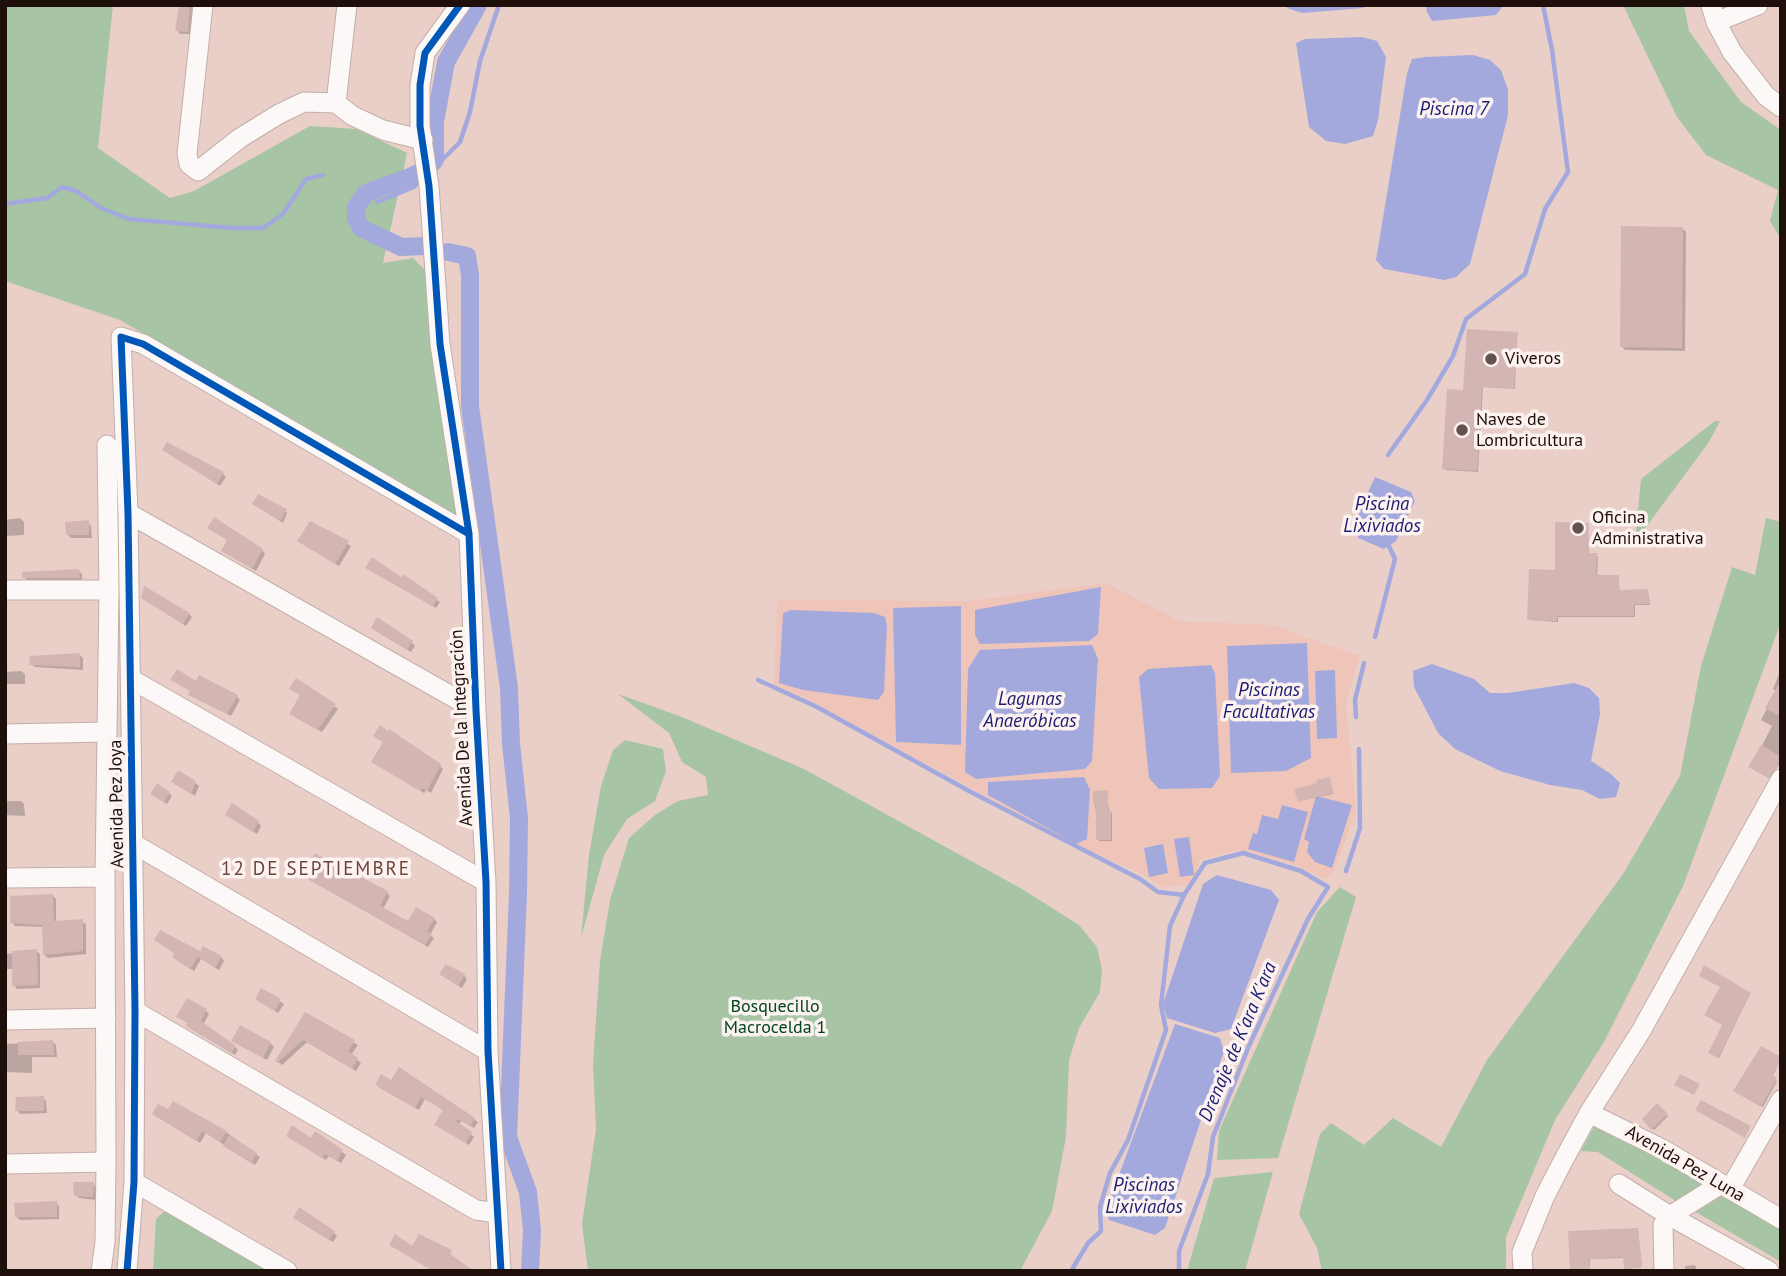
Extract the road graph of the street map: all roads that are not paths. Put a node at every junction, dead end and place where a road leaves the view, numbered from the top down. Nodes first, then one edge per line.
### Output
1 (203, 5) edge
2 (347, 5) edge
3 (460, 5) edge
4 (1758, 5) edge
5 (1714, 13) edge
6 (336, 103) junction
7 (1781, 107) edge
8 (423, 147) junction
9 (107, 445) dead end
10 (128, 513) junction
11 (469, 534) junction
12 (5, 590) edge
13 (109, 590) junction
14 (131, 679) junction
15 (476, 710) junction
16 (107, 732) junction
17 (5, 734) edge
18 (1781, 779) edge
19 (134, 844) junction
20 (105, 877) junction
21 (5, 878) edge
22 (486, 882) junction
23 (135, 1010) junction
24 (106, 1018) junction
25 (5, 1020) edge
26 (488, 1051) junction
27 (1781, 1100) edge
28 (1589, 1113) junction
29 (106, 1162) junction
30 (5, 1164) edge
31 (134, 1181) junction
32 (1619, 1184) dead end
33 (1726, 1186) junction
34 (498, 1213) junction
35 (1670, 1216) junction
36 (1781, 1219) edge
37 (101, 1271) edge
38 (127, 1271) edge
39 (287, 1271) edge
40 (501, 1271) edge
41 (1523, 1271) edge
42 (1664, 1271) edge
43 (1769, 1271) edge

1 - 6 street
2 - 6 street
3 - 8 street, Avenida De la Integración
4 - 5 street
5 - 7 street
6 - 8 street
8 - 11 street, Avenida De la Integración
9 - 13 street, Avenida Pez Joya
10 - 11 street, Avenida Pez Joya
10 - 14 street, Avenida Pez Joya
10 - 15 street
11 - 15 street, Avenida De la Integración
12 - 13 street
13 - 16 street, Avenida Pez Joya
14 - 19 street, Avenida Pez Joya
14 - 22 street
15 - 22 street, Avenida De la Integración
16 - 17 street
16 - 20 street, Avenida Pez Joya
18 - 28 street
19 - 23 street, Avenida Pez Joya
19 - 26 street
20 - 21 street
20 - 24 street, Avenida Pez Joya
22 - 26 street, Avenida De la Integración
23 - 31 street, Avenida Pez Joya
23 - 34 street
24 - 25 street
24 - 29 street, Avenida Pez Joya
26 - 34 street, Avenida De la Integración
27 - 33 street
28 - 33 street, Avenida Pez Luna
28 - 41 street
29 - 30 street
29 - 37 street, Avenida Pez Joya
31 - 38 street, Avenida Pez Joya
31 - 39 street
32 - 35 street
33 - 35 street
33 - 36 street, Avenida Pez Luna
34 - 40 street, Avenida De la Integración
35 - 42 street
35 - 43 street

